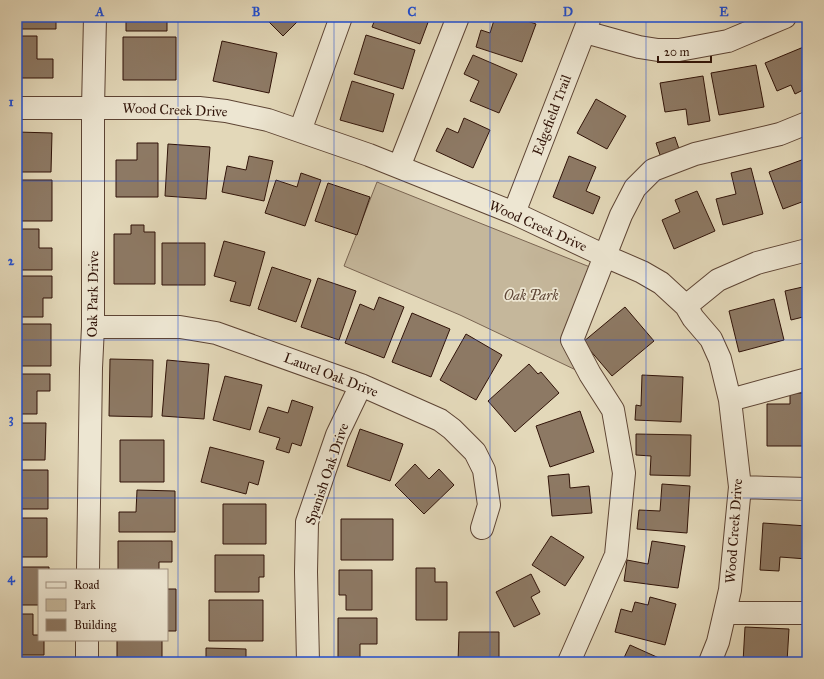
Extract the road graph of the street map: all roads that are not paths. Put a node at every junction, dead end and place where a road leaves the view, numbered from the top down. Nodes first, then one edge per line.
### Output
1 (96, 17) edge
2 (341, 17) edge
3 (458, 17) edge
4 (785, 17) edge
5 (588, 25) edge
6 (17, 108) edge
7 (94, 108) junction
8 (807, 123) edge
9 (300, 131) junction
10 (399, 167) junction
11 (514, 213) junction
12 (807, 250) edge
13 (605, 256) junction
14 (686, 306) junction
15 (94, 327) junction
16 (807, 379) edge
17 (362, 385) junction
18 (730, 400) junction
19 (740, 487) junction
20 (807, 489) edge
21 (482, 528) dead end
22 (88, 569) edge
23 (725, 613) junction
24 (807, 613) edge
25 (87, 641) edge
26 (87, 662) edge
27 (308, 662) edge
28 (569, 662) edge
29 (710, 662) edge

1 - 7 street, Oak Park Drive
2 - 9 street
3 - 10 street
4 - 5 street
5 - 11 street, Edgefield Trail
6 - 7 street, Wood Creek Drive
7 - 9 street, Wood Creek Drive
7 - 15 street, Oak Park Drive
8 - 13 street
9 - 10 street, Wood Creek Drive
10 - 11 street, Wood Creek Drive
11 - 13 street, Wood Creek Drive
12 - 14 street
13 - 14 street, Wood Creek Drive
13 - 28 street
14 - 18 street, Wood Creek Drive
15 - 17 street, Laurel Oak Drive
15 - 22 street, Oak Park Drive
16 - 18 street
17 - 21 street, Laurel Oak Drive
17 - 27 street, Spanish Oak Drive
18 - 19 street, Wood Creek Drive
19 - 20 street
19 - 23 street, Wood Creek Drive
23 - 24 street
23 - 29 street, Wood Creek Drive
25 - 26 street

